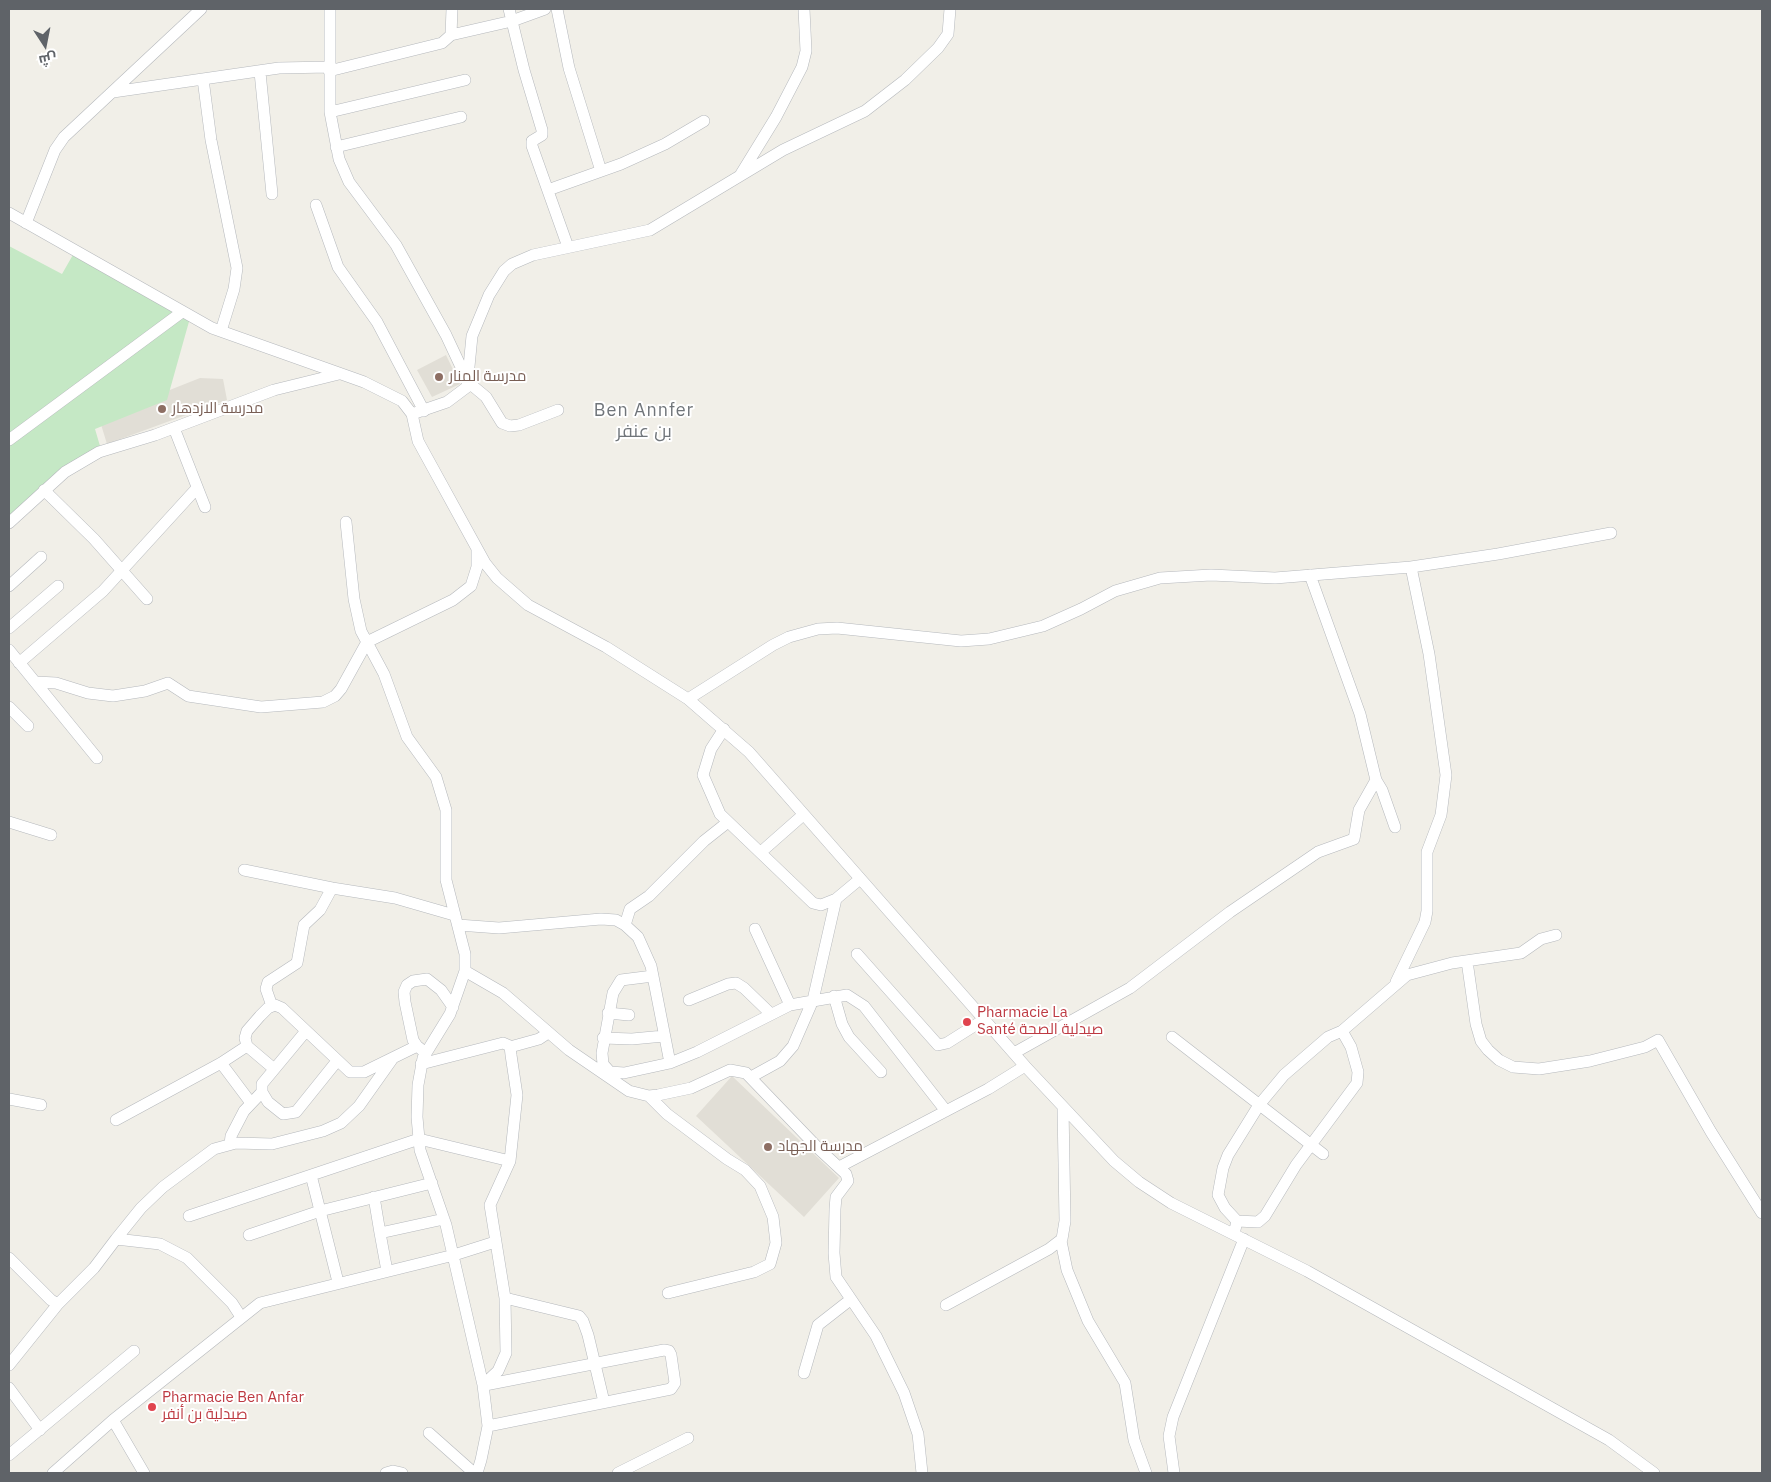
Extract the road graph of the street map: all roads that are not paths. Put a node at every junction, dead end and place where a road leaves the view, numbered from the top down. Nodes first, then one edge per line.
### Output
1 (201, 9) edge
2 (330, 9) edge
3 (452, 9) edge
4 (509, 9) edge
5 (546, 9) edge
6 (556, 9) edge
7 (804, 9) edge
8 (950, 9) edge
9 (512, 21) junction
10 (451, 34) junction
11 (329, 69) junction
12 (260, 72) junction
13 (203, 79) junction
14 (465, 80) dead end
15 (112, 92) junction
16 (330, 112) junction
17 (462, 117) dead end
18 (704, 121) dead end
19 (336, 147) junction
20 (601, 171) junction
21 (740, 175) junction
22 (548, 190) junction
23 (272, 194) dead end
24 (316, 205) dead end
25 (9, 213) edge
26 (26, 223) junction
27 (568, 247) junction
28 (182, 312) junction
29 (221, 331) junction
30 (340, 373) junction
31 (468, 382) junction
32 (558, 410) dead end
33 (418, 412) junction
34 (174, 428) junction
35 (9, 440) edge
36 (197, 488) junction
37 (44, 490) junction
38 (205, 507) dead end
39 (346, 522) dead end
40 (9, 523) edge
41 (1611, 533) dead end
42 (476, 548) junction
43 (41, 557) dead end
44 (1410, 567) junction
45 (122, 571) junction
46 (1310, 575) junction
47 (9, 586) edge
48 (58, 586) dead end
49 (147, 599) dead end
50 (9, 628) edge
51 (367, 642) junction
52 (9, 650) edge
53 (19, 663) junction
54 (36, 682) junction
55 (688, 699) junction
56 (9, 708) edge
57 (28, 726) dead end
58 (724, 729) junction
59 (97, 758) dead end
60 (1376, 780) junction
61 (803, 815) junction
62 (9, 822) edge
63 (728, 822) junction
64 (1395, 827) dead end
65 (51, 835) dead end
66 (761, 852) junction
67 (244, 870) dead end
68 (860, 880) junction
69 (332, 888) junction
70 (836, 900) junction
71 (456, 920) junction
72 (625, 925) junction
73 (755, 928) dead end
74 (1556, 935) dead end
75 (858, 954) dead end
76 (1467, 961) junction
77 (465, 971) junction
78 (653, 976) junction
79 (1396, 982) junction
80 (834, 996) junction
81 (689, 1000) dead end
82 (813, 1000) junction
83 (790, 1005) junction
84 (272, 1006) junction
85 (453, 1007) junction
86 (608, 1013) junction
87 (770, 1014) junction
88 (629, 1015) dead end
89 (985, 1019) junction
90 (306, 1031) junction
91 (1342, 1031) junction
92 (548, 1033) junction
93 (664, 1036) junction
94 (603, 1038) junction
95 (1172, 1038) dead end
96 (247, 1046) junction
97 (510, 1047) junction
98 (421, 1049) junction
99 (1014, 1054) junction
100 (393, 1058) junction
101 (337, 1061) junction
102 (221, 1063) junction
103 (670, 1063) junction
104 (421, 1064) junction
105 (1025, 1066) junction
106 (273, 1068) junction
107 (881, 1072) dead end
108 (751, 1077) junction
109 (262, 1092) junction
110 (649, 1096) junction
111 (9, 1100) edge
112 (251, 1103) junction
113 (41, 1105) dead end
114 (1259, 1105) junction
115 (1063, 1107) junction
116 (946, 1112) junction
117 (116, 1120) dead end
118 (419, 1139) junction
119 (230, 1144) junction
120 (1310, 1145) junction
121 (1323, 1154) dead end
122 (510, 1161) junction
123 (839, 1167) junction
124 (311, 1175) junction
125 (432, 1183) junction
126 (374, 1198) junction
127 (320, 1211) junction
128 (1762, 1213) edge
129 (188, 1216) dead end
130 (444, 1219) junction
131 (1237, 1221) junction
132 (380, 1233) junction
133 (248, 1234) dead end
134 (1239, 1236) junction
135 (116, 1238) junction
136 (1061, 1241) junction
137 (495, 1242) junction
138 (454, 1255) junction
139 (9, 1258) edge
140 (387, 1271) junction
141 (338, 1282) junction
142 (668, 1293) dead end
143 (504, 1298) junction
144 (850, 1300) junction
145 (58, 1304) junction
146 (946, 1306) dead end
147 (241, 1317) junction
148 (134, 1351) dead end
149 (593, 1364) junction
150 (9, 1365) edge
151 (804, 1373) dead end
152 (483, 1385) junction
153 (9, 1388) edge
154 (604, 1402) junction
155 (113, 1420) junction
156 (488, 1426) junction
157 (40, 1430) junction
158 (429, 1433) dead end
159 (688, 1438) dead end
160 (9, 1456) edge
161 (53, 1473) edge
162 (144, 1473) edge
163 (386, 1473) edge
164 (402, 1473) edge
165 (476, 1473) edge
166 (618, 1473) edge
167 (922, 1473) edge
168 (1146, 1473) edge
169 (1174, 1473) edge
170 (1654, 1473) edge

1 - 15 street
2 - 11 street
3 - 10 street
4 - 9 street
5 - 9 street
6 - 20 street
7 - 21 street
8 - 21 street
9 - 10 street
9 - 22 street
10 - 11 street
11 - 12 street
11 - 16 street
12 - 13 street
12 - 23 street
13 - 15 street
13 - 29 street
14 - 16 street
15 - 26 street
16 - 19 street
17 - 19 street
18 - 20 street
19 - 31 street
20 - 22 street
21 - 27 street
22 - 27 street
24 - 33 street
25 - 26 street
26 - 28 street
27 - 31 street
28 - 29 street
28 - 35 street
29 - 30 street
30 - 33 street
30 - 34 street
31 - 32 street
31 - 33 street
33 - 42 street
34 - 36 street
34 - 37 street
36 - 38 street
36 - 45 street
37 - 40 street
37 - 45 street
39 - 51 street
41 - 44 street
42 - 51 street
42 - 55 street
43 - 47 street
44 - 46 street
44 - 79 street
45 - 49 street
45 - 53 street
46 - 55 street
46 - 60 street
48 - 50 street
51 - 54 street
51 - 71 street
52 - 53 street
53 - 54 street
54 - 59 street
55 - 58 street
56 - 57 street
58 - 61 street
58 - 63 street
60 - 64 street
60 - 99 street
61 - 66 street
61 - 68 street
62 - 65 street
63 - 66 street
63 - 72 street
66 - 70 street
67 - 69 street
68 - 70 street
68 - 89 street
69 - 71 street
69 - 84 street
70 - 82 street
71 - 72 street
71 - 77 street
72 - 78 street
73 - 83 street
74 - 76 street
75 - 89 street
76 - 79 street
76 - 128 street
77 - 85 street
77 - 92 street
78 - 86 street
78 - 93 street
79 - 91 street
80 - 82 street
80 - 107 street
80 - 116 street
81 - 87 street
82 - 83 street
82 - 108 street
83 - 87 street
84 - 90 street
84 - 96 street
85 - 98 street
85 - 98 street
86 - 88 street
86 - 94 street
87 - 103 street
89 - 99 street
90 - 101 street
90 - 106 street
91 - 114 street
91 - 120 street
92 - 97 street
92 - 110 street
93 - 94 street
93 - 103 street
94 - 103 street
95 - 114 street
96 - 102 street
96 - 106 street
97 - 104 street
97 - 122 street
98 - 100 street
98 - 104 street
99 - 105 street
100 - 101 street
100 - 119 street
101 - 109 street
102 - 112 street
102 - 117 street
104 - 118 street
105 - 115 street
105 - 116 street
106 - 109 street
108 - 110 street
108 - 123 street
109 - 112 street
110 - 142 street
111 - 113 street
112 - 119 street
114 - 120 street
114 - 131 street
115 - 134 street
115 - 136 street
116 - 123 street
118 - 122 street
118 - 124 street
118 - 125 street
119 - 135 street
120 - 121 street
120 - 131 street
122 - 137 street
123 - 144 street
124 - 127 street
124 - 129 street
125 - 126 street
125 - 130 street
126 - 127 street
126 - 132 street
127 - 133 street
127 - 141 street
130 - 132 street
130 - 138 street
131 - 134 street
132 - 140 street
134 - 169 street
134 - 170 street
135 - 145 street
135 - 147 street
136 - 146 street
136 - 168 street
137 - 138 street
137 - 143 street
138 - 140 street
138 - 152 street
139 - 145 street
140 - 141 street
141 - 147 street
143 - 149 street
143 - 152 street
144 - 151 street
144 - 167 street
145 - 150 street
147 - 155 street
148 - 157 street
149 - 152 street
149 - 154 street
149 - 154 street
152 - 156 street
153 - 157 street
154 - 156 street
155 - 161 street
155 - 162 street
156 - 165 street
157 - 160 street
158 - 165 street
159 - 166 street
163 - 164 street

